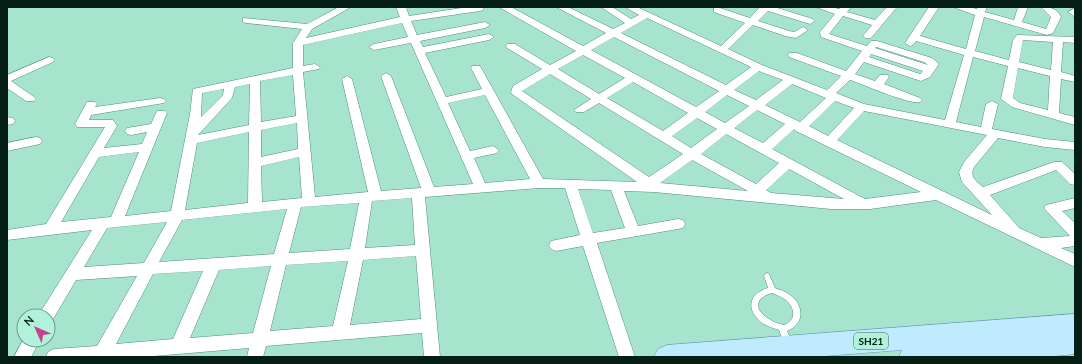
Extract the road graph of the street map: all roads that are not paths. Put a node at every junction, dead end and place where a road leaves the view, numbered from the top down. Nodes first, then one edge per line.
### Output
1 (346, 7) edge
2 (401, 7) edge
3 (504, 7) edge
4 (561, 7) edge
5 (606, 7) edge
6 (630, 7) edge
7 (766, 7) edge
8 (820, 7) edge
9 (892, 7) edge
10 (934, 7) edge
11 (958, 7) edge
12 (1023, 7) edge
13 (1046, 7) edge
14 (480, 8) edge
15 (447, 10) edge
16 (716, 10) dead end
17 (843, 10) edge
18 (981, 10) edge
19 (332, 11) edge
20 (1075, 11) edge
21 (1075, 14) edge
22 (646, 15) junction
23 (405, 19) junction
24 (246, 20) dead end
25 (810, 21) dead end
26 (880, 21) junction
27 (752, 22) junction
28 (632, 24) junction
29 (1018, 24) junction
30 (485, 25) dead end
31 (308, 27) junction
32 (458, 30) junction
33 (803, 30) dead end
34 (614, 34) junction
35 (868, 36) dead end
36 (489, 37) dead end
37 (914, 37) junction
38 (414, 38) junction
39 (1058, 39) junction
40 (1075, 40) edge
41 (464, 42) junction
42 (298, 43) junction
43 (511, 46) dead end
44 (374, 47) dead end
45 (420, 51) junction
46 (583, 51) junction
47 (721, 51) junction
48 (904, 52) junction
49 (969, 53) junction
50 (865, 54) junction
51 (793, 55) dead end
52 (49, 60) dead end
53 (1014, 64) junction
54 (316, 67) dead end
55 (758, 67) junction
56 (476, 68) dead end
57 (298, 70) junction
58 (550, 70) junction
59 (1055, 74) junction
60 (386, 76) dead end
61 (848, 76) junction
62 (884, 77) dead end
63 (633, 78) junction
64 (255, 79) junction
65 (347, 79) dead end
66 (1075, 79) edge
67 (790, 80) junction
68 (8, 83) edge
69 (230, 84) junction
70 (876, 87) junction
71 (489, 91) junction
72 (727, 91) junction
73 (830, 96) junction
74 (30, 99) dead end
75 (599, 99) junction
76 (916, 100) dead end
77 (442, 101) junction
78 (992, 104) dead end
79 (756, 106) junction
80 (862, 107) junction
81 (580, 110) dead end
82 (697, 114) junction
83 (1053, 115) junction
84 (302, 118) junction
85 (1075, 121) edge
86 (950, 124) junction
87 (796, 126) junction
88 (156, 127) junction
89 (255, 127) junction
90 (725, 129) junction
91 (131, 130) dead end
92 (991, 132) junction
93 (192, 137) junction
94 (664, 137) junction
95 (36, 141) dead end
96 (829, 142) junction
97 (1075, 146) edge
98 (7, 147) edge
99 (147, 147) junction
100 (493, 150) dead end
101 (763, 150) junction
102 (305, 152) junction
103 (95, 153) junction
104 (692, 154) junction
105 (466, 156) junction
106 (255, 163) junction
107 (787, 163) junction
108 (1075, 181) edge
109 (539, 183) junction
110 (570, 185) junction
111 (652, 186) junction
112 (616, 187) junction
113 (481, 188) junction
114 (756, 191) junction
115 (424, 193) junction
116 (981, 193) junction
117 (937, 195) junction
118 (371, 197) junction
119 (769, 198) junction
120 (302, 203) junction
121 (862, 204) junction
122 (1075, 204) edge
123 (255, 208) junction
124 (177, 216) junction
125 (109, 222) junction
126 (678, 224) dead end
127 (50, 229) junction
128 (633, 231) junction
129 (1075, 232) edge
130 (1016, 234) junction
131 (7, 235) edge
132 (588, 239) junction
133 (1075, 241) edge
134 (1039, 244) junction
135 (556, 245) dead end
136 (423, 250) junction
137 (357, 253) junction
138 (281, 258) junction
139 (1075, 261) edge
140 (214, 263) junction
141 (149, 268) junction
142 (72, 274) junction
143 (766, 276) dead end
144 (772, 290) junction
145 (51, 308) edge
146 (429, 325) junction
147 (1075, 325) edge
148 (340, 333) junction
149 (786, 338) junction
150 (260, 340) junction
151 (1075, 343) edge
152 (178, 347) junction
153 (27, 348) edge
154 (102, 353) junction
155 (22, 357) edge
156 (54, 357) edge
157 (255, 357) edge
158 (432, 357) edge
159 (627, 357) edge
160 (667, 357) edge
161 (912, 357) edge

1 - 19 street
2 - 23 street
3 - 46 street
4 - 34 street
5 - 28 street
6 - 22 street
7 - 25 street
7 - 27 street
8 - 17 street
9 - 26 street
10 - 37 street
11 - 18 street
12 - 29 street
13 - 29 street
14 - 15 street
15 - 23 street
15 - 32 street
16 - 27 street
17 - 26 street
17 - 50 street
18 - 29 street
18 - 49 street
19 - 31 street
20 - 21 street
22 - 28 street
22 - 47 street
23 - 38 street
23 - 42 street
24 - 31 street
26 - 35 street
27 - 33 street
27 - 47 street
28 - 34 street
30 - 32 street
31 - 42 street
32 - 38 street
32 - 41 street
34 - 46 street
34 - 72 street
36 - 41 street
37 - 48 street
37 - 49 street
38 - 44 street
38 - 45 street
39 - 40 street
39 - 53 street
39 - 59 street
41 - 45 street
42 - 57 street
43 - 58 street
45 - 77 street
46 - 58 street
46 - 63 street
47 - 55 street
48 - 50 street
48 - 50 street
49 - 53 street
49 - 86 street
50 - 61 street
51 - 61 street
52 - 68 street
53 - 59 street
53 - 83 street
54 - 57 street
55 - 67 street
55 - 72 street
56 - 71 street
57 - 64 street
57 - 84 street
58 - 75 street
58 - 111 street
59 - 66 street
59 - 83 street
60 - 115 street
61 - 70 street
61 - 73 street
62 - 70 street
63 - 75 street
63 - 82 street
64 - 69 street
64 - 89 street
65 - 118 street
67 - 73 street
67 - 79 street
68 - 74 street
69 - 93 street
69 - 93 street
70 - 76 street
71 - 77 street
71 - 109 street
72 - 79 street
72 - 82 street
73 - 80 street
73 - 87 street
75 - 81 street
75 - 94 street
77 - 105 street
78 - 92 street
79 - 87 street
79 - 90 street
80 - 86 street
80 - 96 street
82 - 90 street
82 - 94 street
83 - 85 street
84 - 89 street
84 - 102 street
86 - 92 street
87 - 96 street
87 - 101 street
88 - 91 street
88 - 99 street
88 - 103 street
89 - 93 street
89 - 106 street
90 - 101 street
90 - 104 street
92 - 97 street
92 - 116 street
93 - 124 street
94 - 104 street
95 - 98 street
96 - 117 street
99 - 103 street
99 - 125 street
100 - 105 street
101 - 107 street
102 - 106 street
102 - 120 street
103 - 127 street
104 - 111 street
104 - 114 street
105 - 113 street
106 - 123 street
107 - 114 street
107 - 121 street
108 - 116 street
109 - 110 street
109 - 113 street
110 - 112 street
110 - 132 street
111 - 112 street
111 - 119 street
112 - 128 street
113 - 115 street
114 - 119 street
115 - 118 street
115 - 136 street
116 - 130 street
117 - 121 street
117 - 130 street
118 - 120 street
118 - 137 street
119 - 121 street
120 - 123 street
120 - 138 street
122 - 129 street
123 - 124 street
124 - 125 street
124 - 141 street
125 - 127 street
125 - 142 street
126 - 128 street
127 - 131 street
128 - 132 street
130 - 134 street
132 - 135 street
132 - 159 street
133 - 134 street
134 - 139 street
136 - 137 street
136 - 146 street
137 - 138 street
137 - 148 street
138 - 140 street
138 - 150 street
140 - 141 street
140 - 152 street
141 - 142 street
141 - 154 street
142 - 145 street
143 - 144 lane
144 - 149 lane
144 - 149 lane
146 - 148 street
146 - 158 street
147 - 149 main road, SH21
148 - 150 street
149 - 160 main road, SH21
150 - 152 street
150 - 157 street
151 - 161 main road
152 - 154 street
153 - 155 street
154 - 156 street

